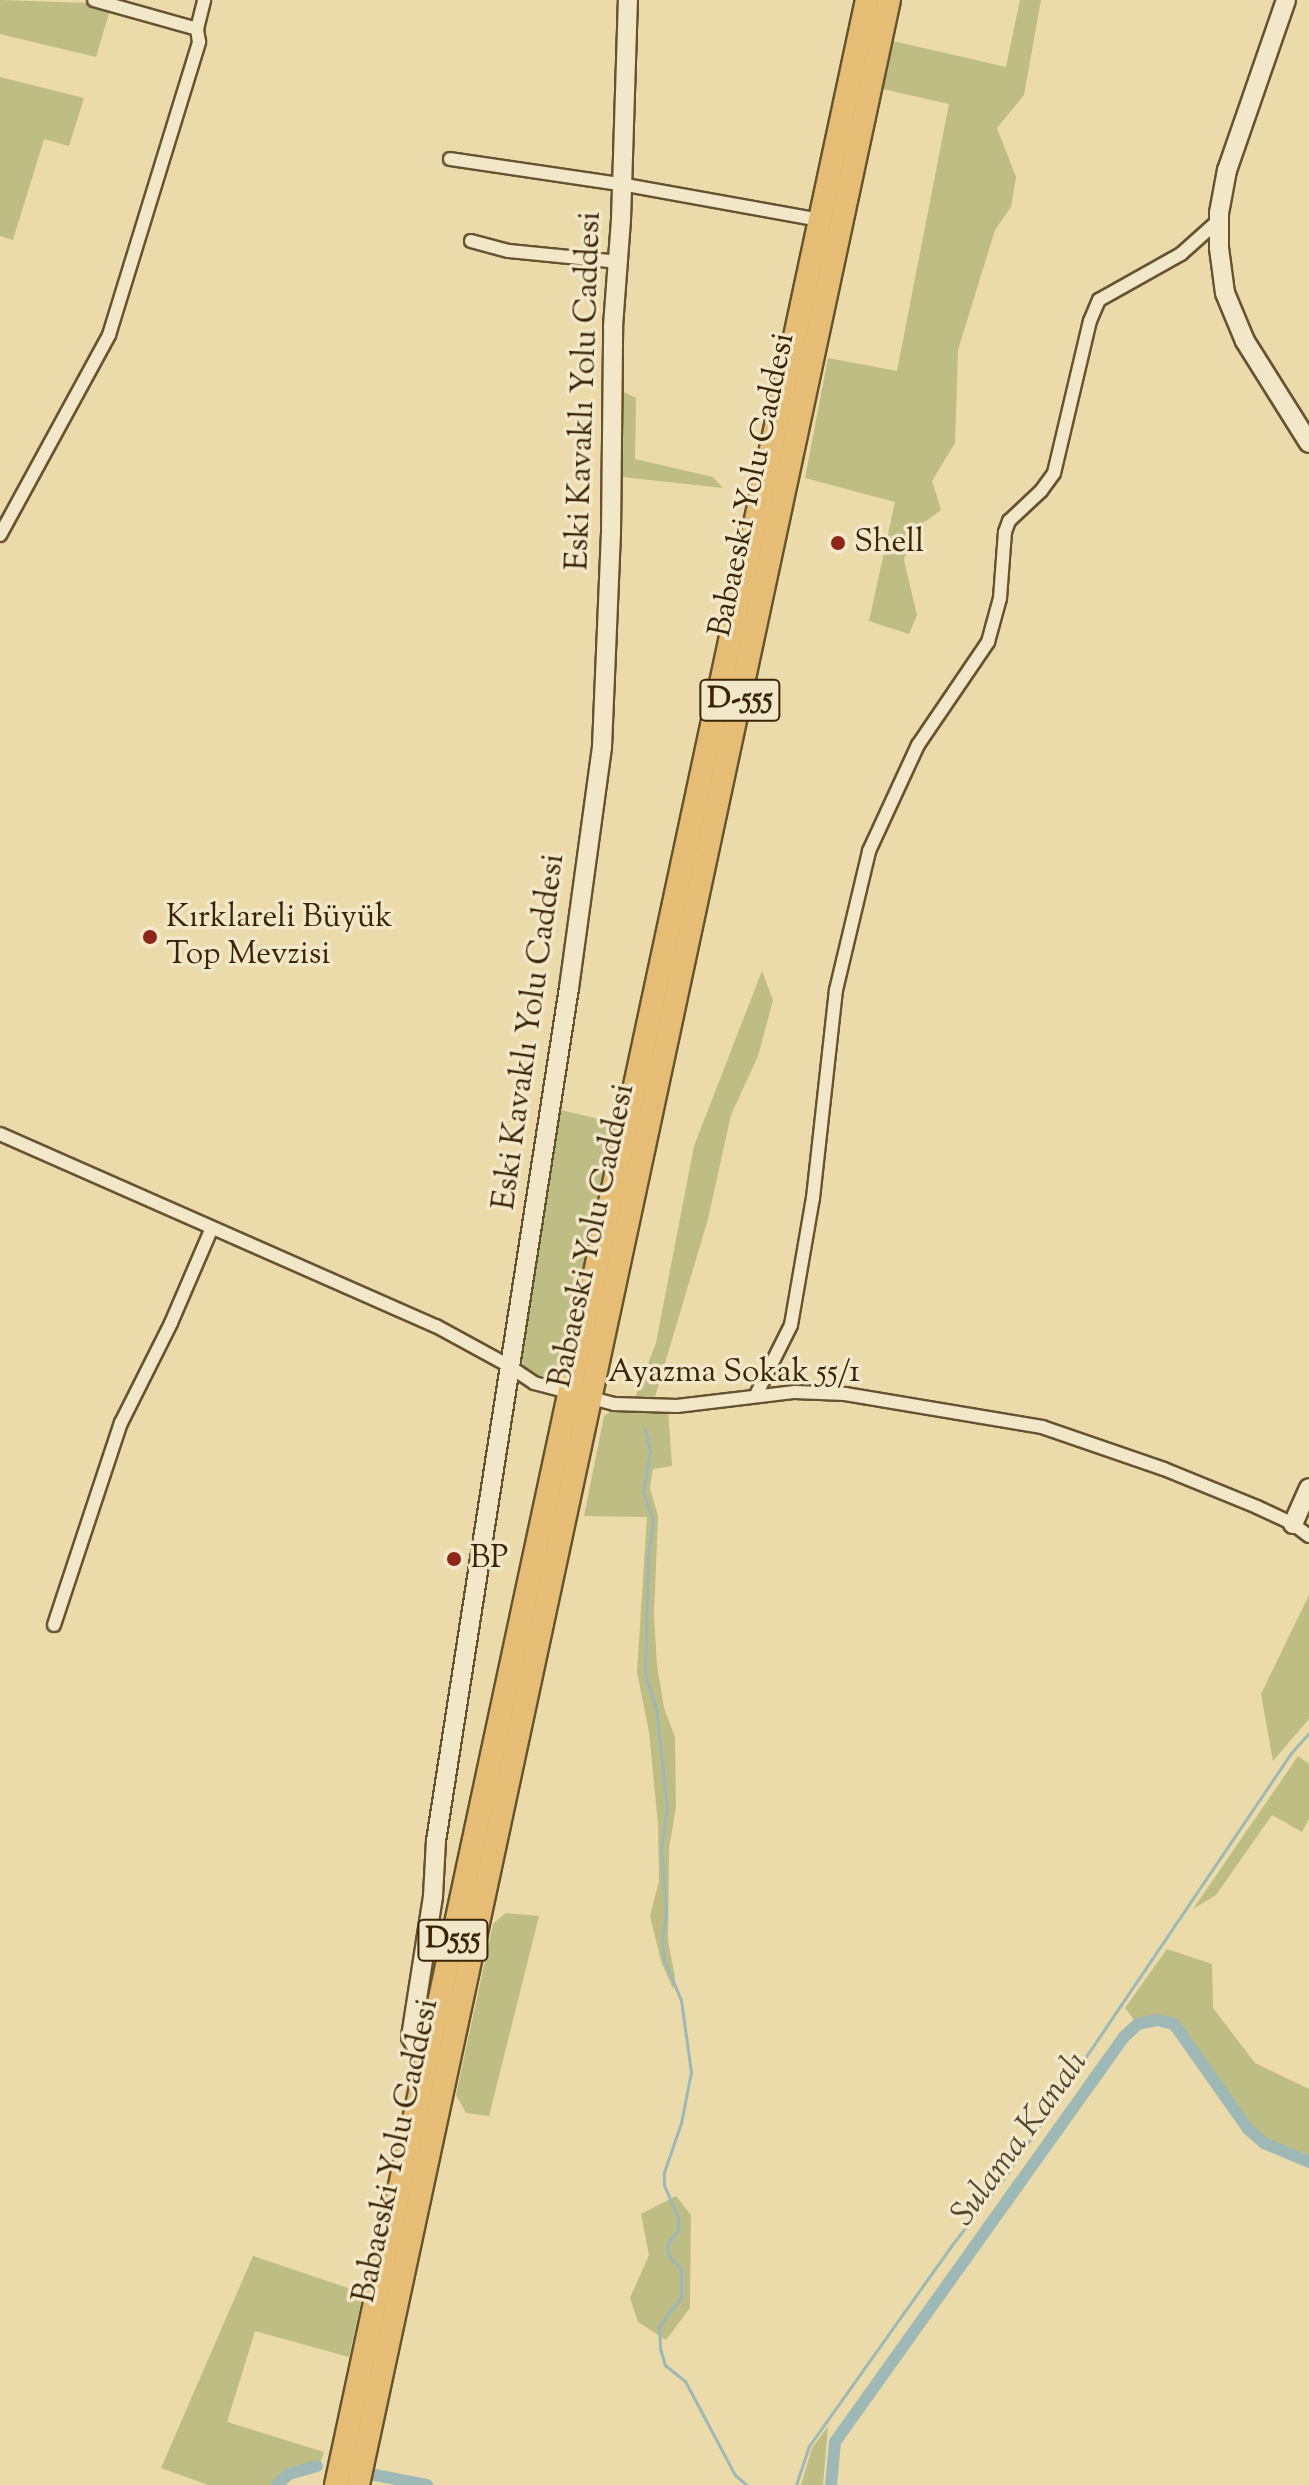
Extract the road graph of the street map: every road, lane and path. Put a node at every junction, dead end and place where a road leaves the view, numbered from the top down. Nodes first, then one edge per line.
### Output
1 (94, 0) edge
2 (204, 0) edge
3 (628, 0) edge
4 (867, 0) edge
5 (889, 0) edge
6 (1286, 0) edge
7 (197, 29) junction
8 (450, 159) dead end
9 (620, 184) junction
10 (820, 220) junction
11 (1219, 220) junction
12 (471, 241) dead end
13 (619, 262) junction
14 (1309, 443) edge
15 (0, 535) edge
16 (0, 1134) edge
17 (211, 1230) junction
18 (509, 1366) junction
19 (570, 1394) junction
20 (756, 1395) junction
21 (592, 1400) junction
22 (1309, 1488) edge
23 (1293, 1524) junction
24 (1309, 1536) edge
25 (54, 1625) dead end
26 (426, 2062) junction
27 (336, 2485) edge
28 (358, 2485) edge

1 - 7 street
2 - 7 street
3 - 9 street, Eski Kavaklı Yolu Caddesi
4 - 10 highway, Babaeski Yolu Caddesi / D-555
5 - 21 highway, Babaeski Yolu Caddesi / D-555
6 - 11 street
7 - 15 street
8 - 9 street
9 - 10 street
9 - 13 street, Eski Kavaklı Yolu Caddesi
10 - 19 highway, Babaeski Yolu Caddesi / D-555
11 - 14 street
11 - 20 street
12 - 13 street
13 - 18 street, Eski Kavaklı Yolu Caddesi
16 - 17 street, Ayazma Sokak 55/1
17 - 18 street, Ayazma Sokak 55/1
17 - 25 street
18 - 19 street, Ayazma Sokak 55/1
18 - 26 street, Eski Kavaklı Yolu Caddesi
19 - 21 street, Ayazma Sokak 55/1
19 - 26 highway, Babaeski Yolu Caddesi / D555
20 - 21 street, Ayazma Sokak 55/1
20 - 23 street, Ayazma Sokak 55/1
21 - 28 highway, Babaeski Yolu Caddesi / D555
22 - 23 street
23 - 24 street, Ayazma Sokak 55/1
26 - 27 highway, Babaeski Yolu Caddesi / D555

